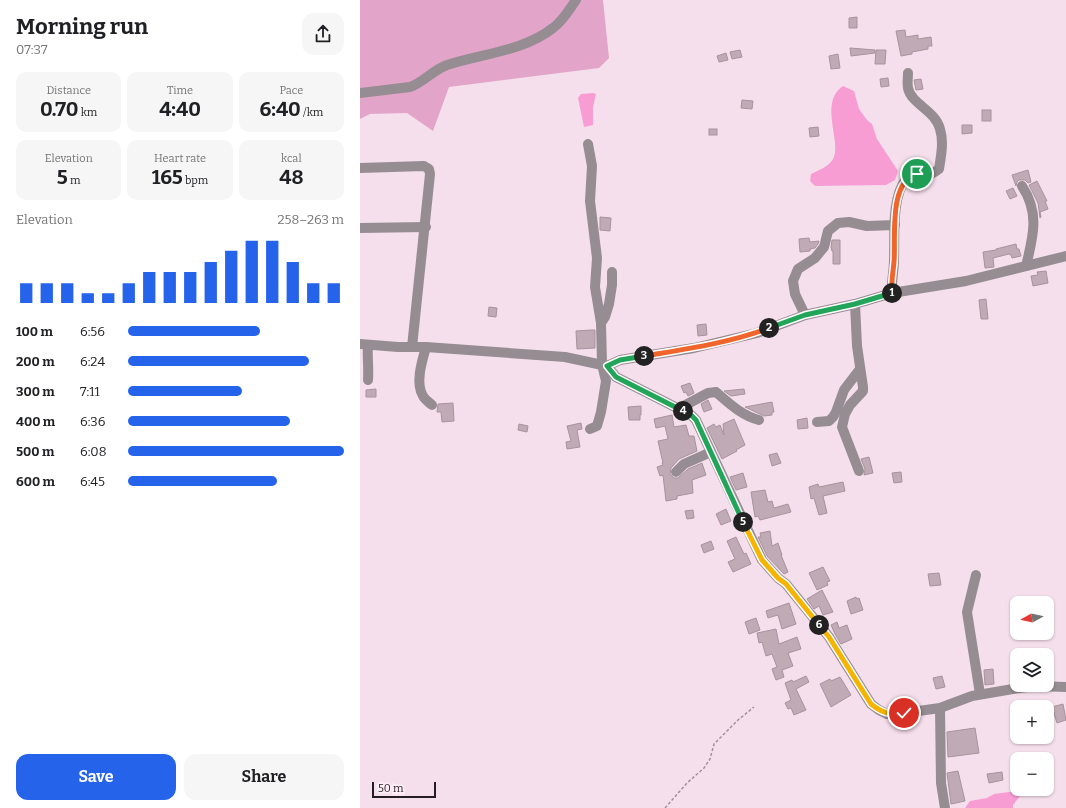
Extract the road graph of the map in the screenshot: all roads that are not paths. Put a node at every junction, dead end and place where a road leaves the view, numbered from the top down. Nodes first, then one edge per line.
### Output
1 (576, 0) edge
2 (908, 73) dead end
3 (360, 93) edge
4 (588, 144) dead end
5 (360, 168) edge
6 (1022, 186) dead end
7 (895, 225) junction
8 (426, 227) junction
9 (360, 228) edge
10 (1066, 256) edge
11 (1026, 266) junction
12 (612, 272) dead end
13 (892, 293) junction
14 (855, 304) junction
15 (805, 315) junction
16 (601, 323) junction
17 (364, 345) edge
18 (412, 347) junction
19 (426, 347) junction
20 (605, 365) junction
21 (860, 369) junction
22 (368, 380) dead end
23 (432, 405) dead end
24 (678, 409) junction
25 (759, 420) dead end
26 (817, 422) dead end
27 (590, 429) dead end
28 (711, 452) junction
29 (860, 471) dead end
30 (676, 472) dead end
31 (976, 575) dead end
32 (1066, 687) edge
33 (980, 694) junction
34 (940, 708) junction
35 (945, 808) edge

1 - 3 street
2 - 7 street
4 - 16 street
5 - 8 street
6 - 11 street
7 - 13 street
7 - 15 street
8 - 9 street
8 - 18 street
10 - 11 street
11 - 13 street
12 - 16 street
13 - 14 street
14 - 15 street
14 - 21 street
15 - 20 street
16 - 20 street
17 - 18 street
17 - 22 street
18 - 19 street
19 - 20 street
19 - 23 street
20 - 24 street
20 - 27 street
21 - 26 street
21 - 29 street
24 - 25 street
24 - 28 street
28 - 30 street
28 - 34 street
31 - 33 street
32 - 33 street
33 - 34 street
34 - 35 street

